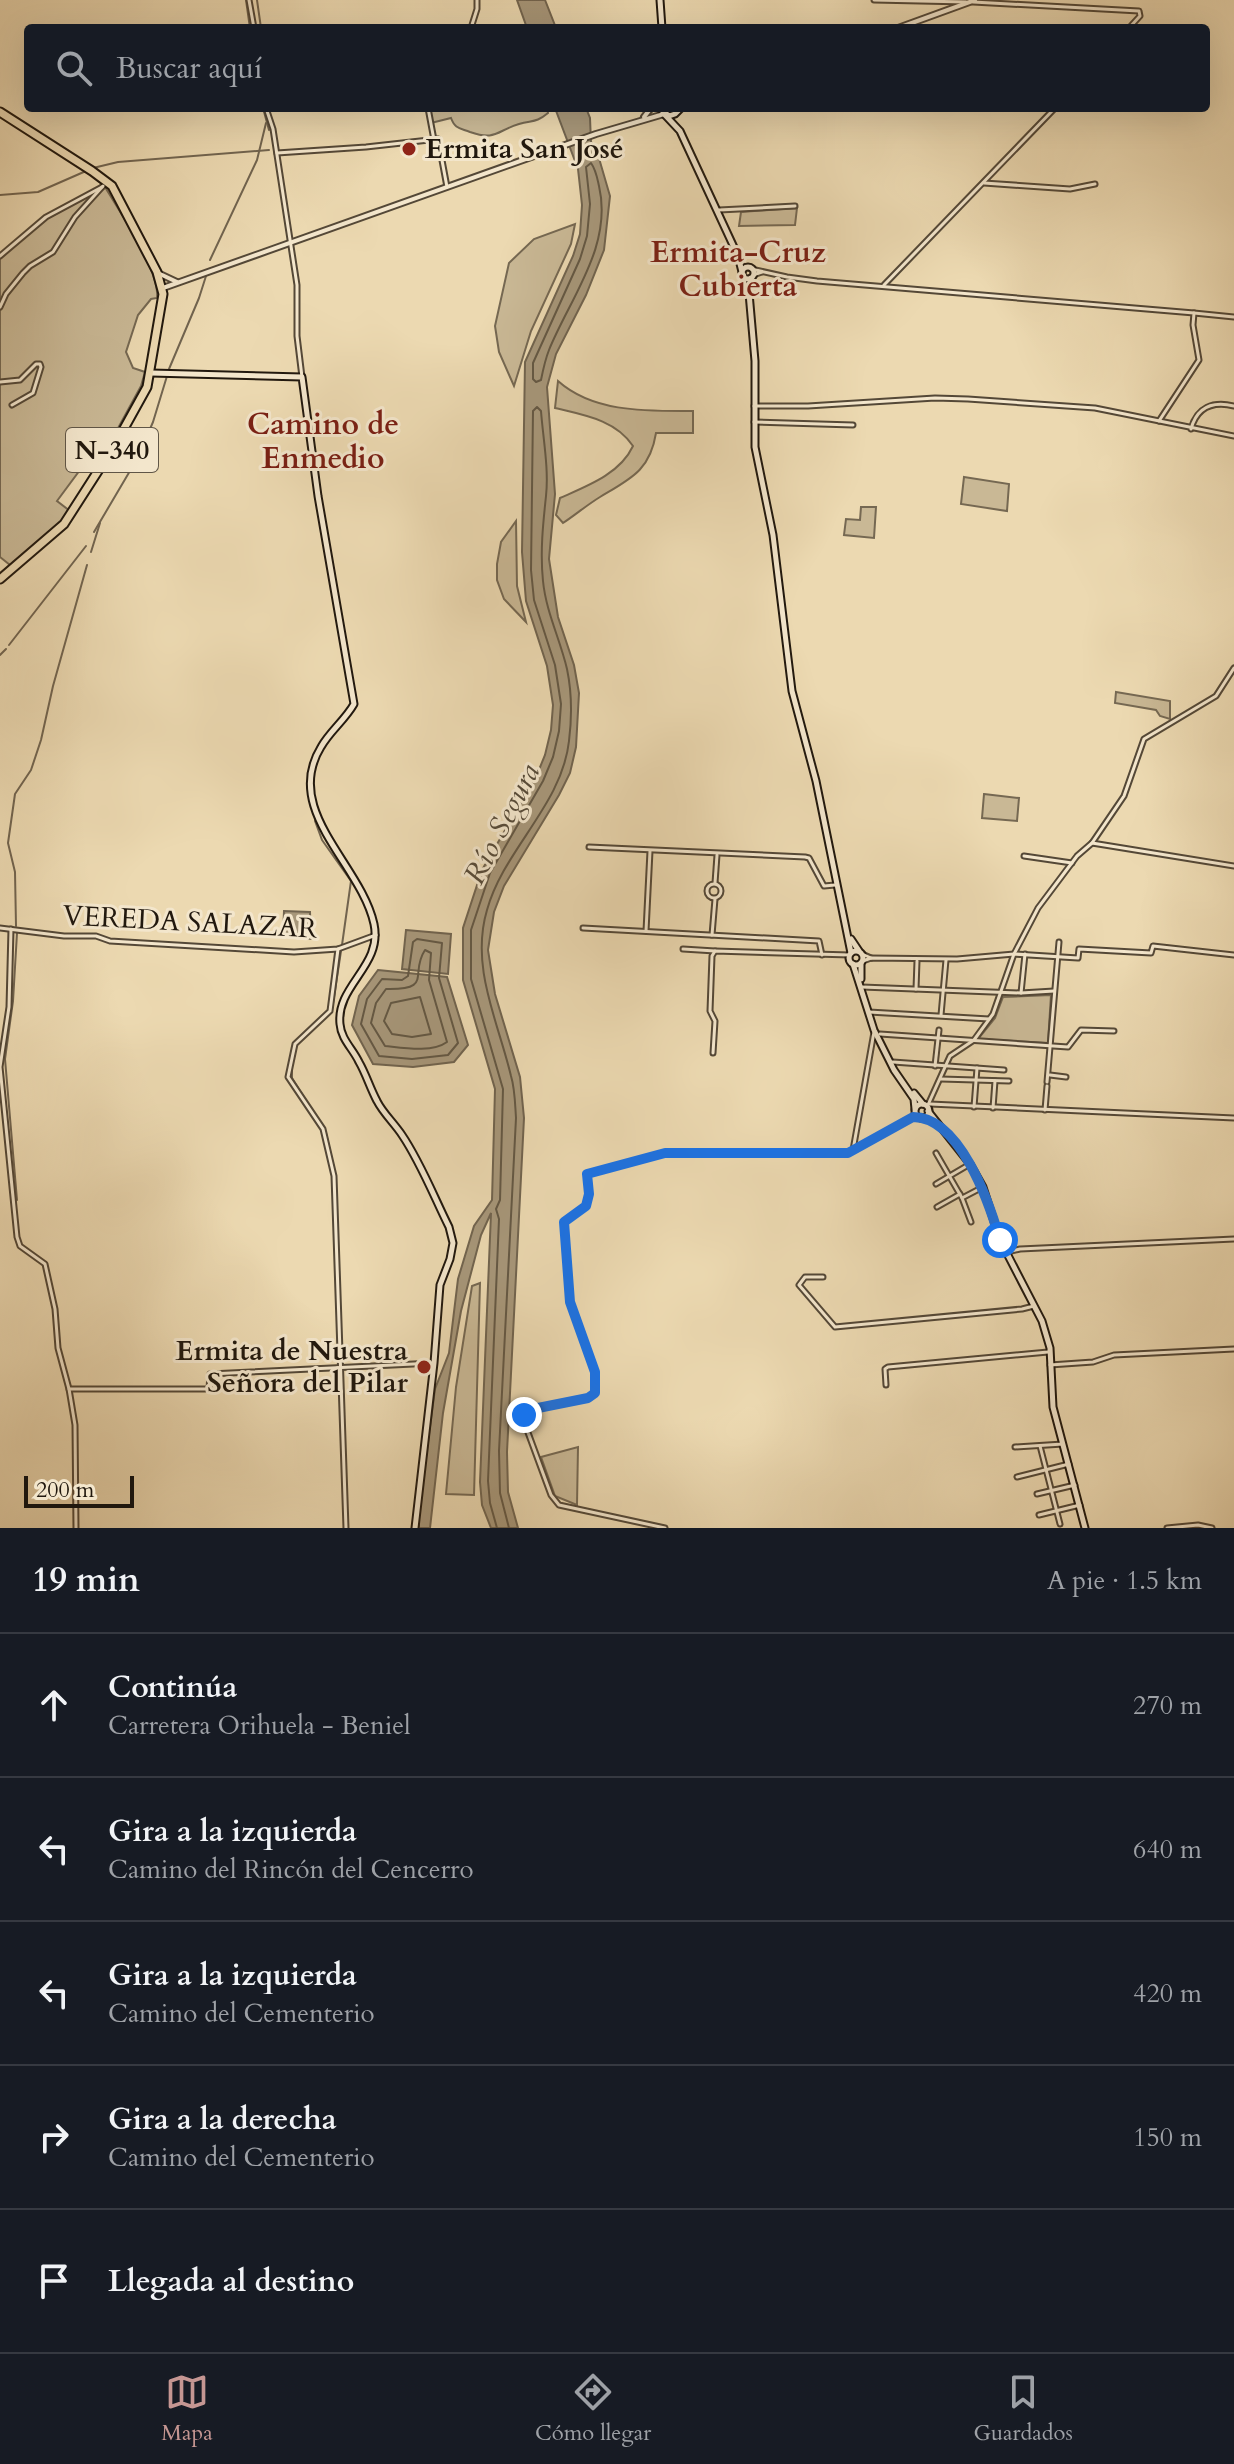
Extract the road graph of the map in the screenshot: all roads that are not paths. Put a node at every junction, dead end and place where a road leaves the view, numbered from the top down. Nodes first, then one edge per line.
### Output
1 (249, 0) edge
2 (477, 0) edge
3 (660, 0) edge
4 (874, 0) edge
5 (972, 1) edge
6 (253, 24) edge
7 (472, 24) edge
8 (662, 24) edge
9 (909, 24) edge
10 (1133, 24) edge
11 (0, 112) edge
12 (267, 112) edge
13 (429, 112) edge
14 (647, 112) edge
15 (676, 112) edge
16 (680, 112) edge
17 (1051, 112) edge
18 (665, 114) junction
19 (642, 118) junction
20 (680, 131) junction
21 (434, 140) junction
22 (277, 153) junction
23 (984, 183) junction
24 (1095, 184) dead end
25 (106, 185) junction
26 (447, 187) junction
27 (795, 206) dead end
28 (716, 210) junction
29 (291, 243) junction
30 (0, 256) edge
31 (157, 272) junction
32 (748, 273) junction
33 (179, 282) junction
34 (884, 285) junction
35 (163, 288) junction
36 (163, 302) junction
37 (0, 307) edge
38 (1194, 313) junction
39 (1234, 317) edge
40 (151, 373) junction
41 (302, 377) junction
42 (0, 382) edge
43 (12, 405) dead end
44 (754, 406) junction
45 (1234, 406) edge
46 (1159, 421) junction
47 (754, 422) junction
48 (853, 425) dead end
49 (1191, 429) junction
50 (1234, 436) edge
51 (0, 579) edge
52 (1234, 668) edge
53 (821, 805) junction
54 (1092, 843) junction
55 (589, 847) dead end
56 (650, 850) junction
57 (717, 854) junction
58 (1024, 856) dead end
59 (1072, 863) junction
60 (1234, 866) edge
61 (715, 883) junction
62 (835, 885) junction
63 (715, 898) junction
64 (0, 928) edge
65 (583, 928) dead end
66 (11, 929) junction
67 (646, 931) junction
68 (376, 935) junction
69 (712, 935) junction
70 (1059, 942) dead end
71 (338, 949) junction
72 (683, 949) dead end
73 (715, 951) junction
74 (850, 954) junction
75 (1014, 954) junction
76 (1025, 954) junction
77 (822, 955) junction
78 (1234, 955) edge
79 (861, 957) junction
80 (1056, 957) junction
81 (917, 959) junction
82 (946, 960) junction
83 (853, 964) junction
84 (862, 987) junction
85 (916, 989) junction
86 (943, 989) junction
87 (1054, 991) junction
88 (1001, 992) junction
89 (1021, 993) junction
90 (869, 1012) junction
91 (941, 1016) junction
92 (989, 1019) junction
93 (939, 1030) dead end
94 (1114, 1031) dead end
95 (878, 1035) junction
96 (939, 1037) junction
97 (974, 1040) junction
98 (871, 1042) junction
99 (1050, 1046) junction
100 (713, 1053) dead end
101 (893, 1062) junction
102 (935, 1066) junction
103 (946, 1067) junction
104 (977, 1068) junction
105 (1004, 1070) dead end
106 (1048, 1075) junction
107 (1066, 1077) dead end
108 (941, 1079) junction
109 (976, 1080) junction
110 (995, 1081) junction
111 (1009, 1081) dead end
112 (927, 1107) junction
113 (974, 1107) junction
114 (993, 1108) junction
115 (1045, 1110) junction
116 (917, 1114) junction
117 (1234, 1118) edge
118 (938, 1124) junction
119 (853, 1150) junction
120 (936, 1153) dead end
121 (970, 1164) junction
122 (950, 1176) junction
123 (936, 1184) dead end
124 (983, 1187) junction
125 (961, 1196) junction
126 (937, 1207) dead end
127 (971, 1222) dead end
128 (1234, 1239) edge
129 (1006, 1252) junction
130 (823, 1277) dead end
131 (1035, 1305) junction
132 (1234, 1349) edge
133 (1050, 1352) junction
134 (434, 1363) junction
135 (1050, 1365) junction
136 (341, 1367) junction
137 (886, 1385) dead end
138 (69, 1389) junction
139 (514, 1419) dead end
140 (523, 1419) junction
141 (1063, 1444) junction
142 (1040, 1446) junction
143 (1015, 1447) dead end
144 (1069, 1464) junction
145 (1046, 1470) junction
146 (1017, 1477) dead end
147 (1075, 1485) junction
148 (1051, 1490) junction
149 (1037, 1494) dead end
150 (1081, 1508) junction
151 (1056, 1511) junction
152 (1039, 1515) dead end
153 (1060, 1524) dead end
154 (76, 1528) edge
155 (346, 1528) edge
156 (415, 1528) edge
157 (665, 1528) edge
158 (1082, 1528) edge
159 (1167, 1528) edge
160 (1212, 1528) edge

1 - 6 street
2 - 7 street
3 - 8 main road
4 - 5 street
5 - 9 street
5 - 10 street
11 - 25 highway, N-340
12 - 22 street
13 - 21 street
14 - 19 street
15 - 18 main road
16 - 20 main road
17 - 23 street
18 - 19 street
18 - 20 main road
19 - 26 street
20 - 28 main road
21 - 22 street
21 - 26 street
22 - 29 street
23 - 24 street
23 - 34 street
25 - 30 street
25 - 31 highway, N-340
25 - 37 street
26 - 29 street
27 - 28 street
28 - 32 main road
29 - 33 street
29 - 41 street
31 - 33 street
31 - 35 highway, N-340
32 - 34 street
32 - 44 main road
33 - 35 street
33 - 36 street
34 - 38 street
35 - 36 highway, N-340
36 - 40 highway, N-340
38 - 39 street
38 - 46 street
40 - 41 main road
40 - 51 highway, N-340
41 - 68 main road
42 - 43 street
44 - 46 street
44 - 47 main road
45 - 49 street
46 - 49 street
47 - 48 street
47 - 53 main road
49 - 50 street
52 - 54 street
53 - 62 main road
53 - 79 main road
54 - 59 street
54 - 60 street
55 - 56 street
56 - 57 street
56 - 67 street
57 - 61 street
57 - 62 street
58 - 59 street
59 - 75 street
61 - 63 street
61 - 63 street
62 - 74 main road
63 - 69 street
64 - 66 street, VEREDA SALAZAR
65 - 67 street
66 - 71 street, VEREDA SALAZAR
66 - 138 street
67 - 69 street
68 - 71 street, VEREDA SALAZAR
68 - 134 main road
69 - 77 street
70 - 80 street
71 - 136 street
72 - 73 street
73 - 77 street
73 - 100 street
74 - 77 street
74 - 79 main road
74 - 83 main road
75 - 76 street
75 - 82 street
75 - 88 street
76 - 80 street
76 - 89 street
78 - 80 street
79 - 81 street
79 - 83 main road
79 - 84 main road
80 - 87 street
81 - 82 street
81 - 85 street
82 - 86 street
83 - 95 main road
84 - 85 street
84 - 90 main road
85 - 86 street
86 - 88 street
86 - 91 street
87 - 89 street
87 - 99 street
88 - 89 street
88 - 92 street
90 - 91 street
90 - 95 main road
91 - 92 street
92 - 97 street
93 - 96 street
94 - 99 street
95 - 96 street
95 - 98 street
95 - 98 street
95 - 101 main road
95 - 116 main road
96 - 97 street
96 - 102 street
97 - 99 street
97 - 103 street
98 - 119 street
99 - 106 street
101 - 102 street
101 - 112 main road
102 - 103 street
103 - 104 street
103 - 108 street
104 - 105 street
104 - 109 street
106 - 107 street
106 - 115 street
108 - 109 street
108 - 112 street
109 - 110 street
109 - 113 street
110 - 111 street
110 - 114 street
112 - 113 street
112 - 116 main road
112 - 116 main road
112 - 118 main road
113 - 114 street
114 - 115 street
115 - 117 street
116 - 118 main road
116 - 119 street
118 - 121 main road
119 - 140 street
120 - 122 street
121 - 122 street
121 - 124 main road
122 - 123 street
122 - 125 street
124 - 125 street
124 - 129 main road
125 - 126 street
125 - 127 street
128 - 129 street
129 - 131 main road
130 - 131 street
131 - 133 main road
132 - 135 street
133 - 135 main road
133 - 137 street
134 - 136 street
134 - 156 main road
135 - 141 main road
136 - 138 street
136 - 155 street
138 - 154 street
139 - 140 street
140 - 157 street
141 - 142 street
141 - 144 main road
142 - 143 street
142 - 145 street
144 - 145 street
144 - 147 main road
145 - 146 street
145 - 148 street
147 - 148 street
147 - 150 main road
148 - 149 street
148 - 151 street
150 - 151 street
150 - 158 main road
151 - 152 street
151 - 153 street
159 - 160 street

